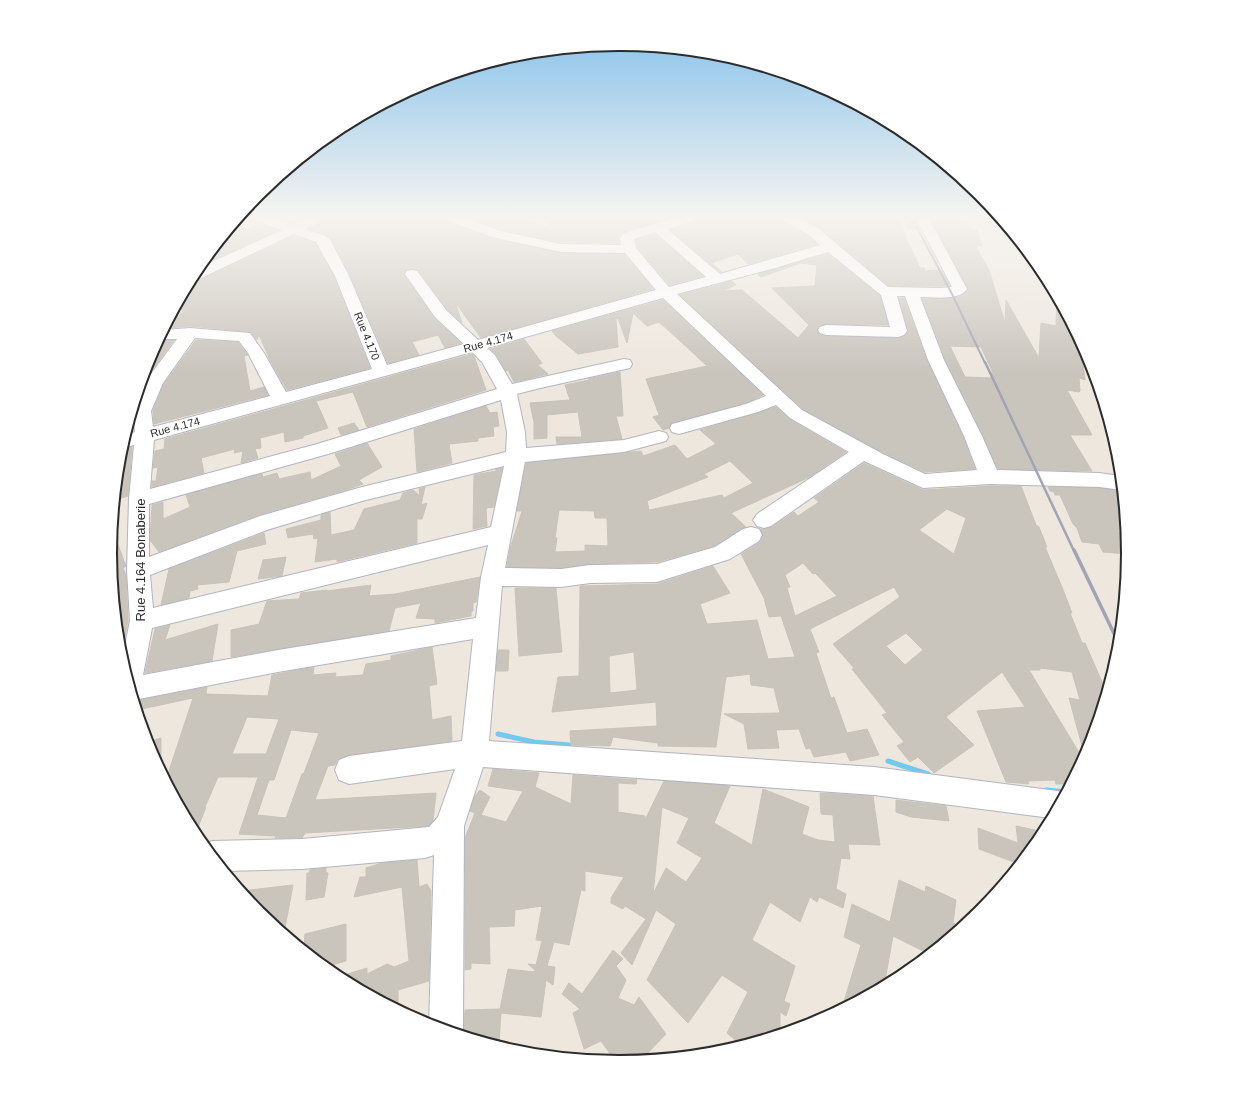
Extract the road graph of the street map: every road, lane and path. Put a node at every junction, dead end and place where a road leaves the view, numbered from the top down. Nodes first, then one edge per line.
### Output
1 (339, 270) edge
2 (647, 270) edge
3 (706, 270) edge
4 (754, 270) edge
5 (856, 270) edge
6 (950, 270) edge
7 (412, 274) dead end
8 (716, 278) junction
9 (666, 292) junction
10 (888, 292) junction
11 (912, 293) junction
12 (826, 330) dead end
13 (190, 333) junction
14 (167, 335) edge
15 (475, 346) junction
16 (624, 364) dead end
17 (381, 371) junction
18 (508, 392) junction
19 (778, 398) junction
20 (281, 399) junction
21 (678, 428) dead end
22 (145, 435) junction
23 (659, 437) dead end
24 (130, 440) edge
25 (862, 450) junction
26 (516, 456) junction
27 (990, 477) junction
28 (1116, 484) edge
29 (139, 499) junction
30 (501, 533) junction
31 (138, 570) junction
32 (492, 577) junction
33 (142, 622) junction
34 (486, 627) junction
35 (132, 672) edge
36 (136, 688) edge
37 (474, 753) junction
38 (350, 770) dead end
39 (1053, 805) edge
40 (449, 826) junction
41 (219, 856) edge
42 (446, 1024) edge

1 - 17 street, Rue 4.170
2 - 9 street
3 - 8 street
4 - 8 street, Rue 4.174
5 - 10 street
6 - 11 street
7 - 15 street
8 - 9 street, Rue 4.174
9 - 15 street, Rue 4.174
9 - 19 street
10 - 11 street
10 - 12 street
11 - 27 street
13 - 14 street
13 - 20 street
13 - 22 street, Rue 4.164 Bonaberie
15 - 17 street, Rue 4.174
15 - 18 street
16 - 18 street
17 - 20 street, Rue 4.174
18 - 26 street
18 - 29 street
19 - 21 street
19 - 25 street
20 - 22 street, Rue 4.174
22 - 24 street, Rue 4.174
22 - 29 street, Rue 4.164 Bonaberie
23 - 26 street
25 - 27 street
25 - 32 street
26 - 30 street
26 - 31 street
27 - 28 street
29 - 31 street, Rue 4.164 Bonaberie
30 - 32 street
30 - 33 street
31 - 33 street, Rue 4.164 Bonaberie
32 - 34 street
33 - 35 street, Rue 4.164 Bonaberie
34 - 36 street
34 - 37 street
37 - 38 street
37 - 39 street
37 - 40 street
40 - 41 street
40 - 42 street

